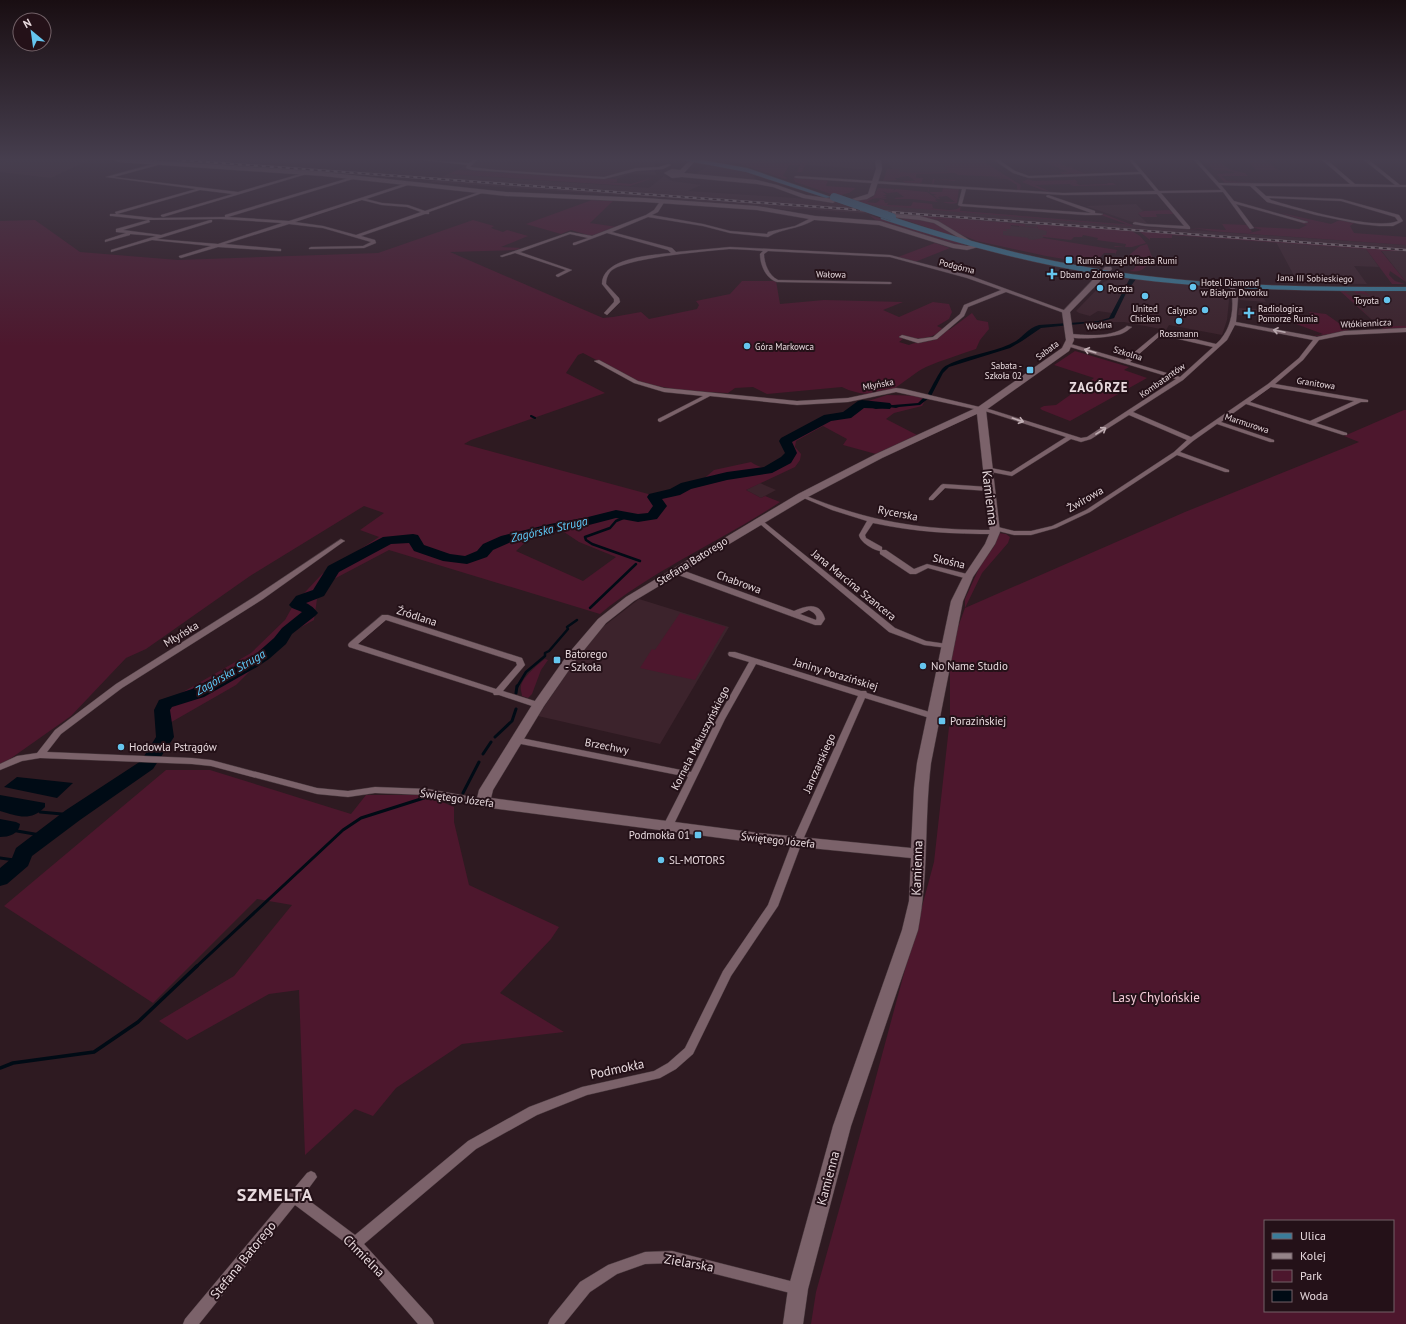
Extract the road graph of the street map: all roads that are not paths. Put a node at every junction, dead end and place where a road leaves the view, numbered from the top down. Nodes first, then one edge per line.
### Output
1 (145, 222) edge
2 (209, 222) edge
3 (284, 222) edge
4 (288, 222) junction
5 (400, 222) edge
6 (634, 222) edge
7 (683, 222) edge
8 (807, 222) edge
9 (871, 222) edge
10 (905, 222) edge
11 (908, 222) edge
12 (1183, 222) edge
13 (1248, 222) edge
14 (1355, 222) edge
15 (1400, 222) edge
16 (1135, 223) dead end
17 (1252, 228) dead end
18 (608, 232) junction
19 (131, 233) junction
20 (163, 236) junction
21 (357, 236) junction
22 (768, 236) junction
23 (593, 238) junction
24 (150, 240) junction
25 (106, 241) dead end
26 (575, 244) dead end
27 (216, 245) junction
28 (979, 246) junction
29 (311, 248) dead end
30 (768, 249) junction
31 (279, 250) dead end
32 (113, 251) dead end
33 (518, 251) junction
34 (674, 253) junction
35 (502, 256) dead end
36 (181, 257) dead end
37 (1106, 270) junction
38 (558, 276) dead end
39 (890, 284) dead end
40 (1232, 284) junction
41 (1406, 287) edge
42 (1006, 290) junction
43 (1066, 312) junction
44 (606, 313) dead end
45 (1234, 323) junction
46 (1129, 327) dead end
47 (1406, 330) edge
48 (902, 337) dead end
49 (1070, 340) junction
50 (1317, 340) junction
51 (1218, 346) junction
52 (597, 361) dead end
53 (1126, 362) junction
54 (1180, 379) junction
55 (1270, 385) junction
56 (708, 394) junction
57 (1245, 402) junction
58 (981, 409) junction
59 (1130, 412) junction
60 (660, 420) dead end
61 (1216, 422) junction
62 (1310, 423) junction
63 (1345, 434) dead end
64 (1069, 438) junction
65 (1191, 440) junction
66 (1272, 441) dead end
67 (1176, 453) junction
68 (986, 469) junction
69 (1227, 471) dead end
70 (989, 489) junction
71 (802, 496) junction
72 (931, 499) dead end
73 (872, 519) junction
74 (757, 521) junction
75 (994, 530) junction
76 (341, 541) dead end
77 (676, 571) junction
78 (968, 577) junction
79 (794, 614) dead end
80 (947, 646) junction
81 (732, 654) dead end
82 (754, 661) junction
83 (497, 693) junction
84 (863, 693) junction
85 (538, 705) junction
86 (933, 716) junction
87 (516, 740) junction
88 (40, 755) junction
89 (0, 767) edge
90 (693, 775) junction
91 (483, 802) junction
92 (668, 826) junction
93 (797, 842) junction
94 (918, 854) junction
95 (311, 1177) dead end
96 (294, 1197) junction
97 (355, 1243) junction
98 (798, 1289) junction
99 (190, 1324) edge
100 (427, 1324) edge
101 (555, 1324) edge
102 (793, 1324) edge

1 - 19 street
2 - 20 street
3 - 4 street
4 - 21 street
4 - 27 street
5 - 21 street
6 - 18 street
7 - 22 street
8 - 22 street
9 - 28 street
10 - 28 main road, Jana III Sobieskiego
11 - 37 main road, Jana III Sobieskiego
12 - 16 street
13 - 17 street
14 - 15 street
18 - 23 street
18 - 34 street
19 - 20 street
19 - 25 street
20 - 24 street
21 - 29 street
22 - 30 street
23 - 26 street
23 - 33 street
24 - 27 street
24 - 32 street
27 - 31 street
27 - 36 street
28 - 37 main road, Jana III Sobieskiego
30 - 34 street, Podgórna
30 - 39 street, Wałowa
30 - 42 street, Podgórna
33 - 35 street
33 - 38 street
34 - 44 street, Podgórna
37 - 40 main road, Jana III Sobieskiego
37 - 43 street
40 - 41 main road, Jana III Sobieskiego
40 - 45 street, Kombatantów
42 - 43 street, Podgórna
42 - 48 street
43 - 49 street, Sabata
50 -> 45 street, Włókiennicza
45 - 51 street, Kombatantów
46 - 49 street, Wodna
47 - 50 street, Włókiennicza
53 -> 49 street, Szkolna
49 - 58 street, Sabata
50 - 55 street, Żwirowa
51 - 53 street
51 - 54 street, Kombatantów
52 - 56 street, Młyńska
53 - 54 street, Szkolna
54 - 59 street, Kombatantów
55 - 57 street, Żwirowa
55 - 62 street, Granitowa
56 - 58 street, Młyńska
56 - 60 street
57 - 61 street, Żwirowa
57 - 62 street
58 -> 64 street, Młyńska
58 - 68 street, Kamienna
58 - 71 street, Stefana Batorego
64 -> 59 street, Kombatantów
59 - 65 street
61 - 65 street, Żwirowa
61 - 66 street, Marmurowa
62 - 63 street
64 - 68 street
65 - 67 street, Żwirowa
67 - 69 street
67 - 75 street, Żwirowa
68 - 70 street, Kamienna
70 - 72 street
70 - 75 street, Kamienna
71 - 73 street, Rycerska
71 - 74 street, Stefana Batorego
73 - 75 street, Rycerska
73 - 78 street, Skośna
74 - 77 street, Stefana Batorego
74 - 80 street, Jana Marcina Szancera
75 - 78 street, Kamienna
76 - 88 street, Młyńska
77 - 79 street, Chabrowa
77 - 85 street, Stefana Batorego
78 - 80 street, Kamienna
80 - 86 street, Kamienna
81 - 82 street, Janiny Porazińskiej
82 - 84 street, Janiny Porazińskiej
82 - 90 street, Kornela Makuszyńskiego
83 - 83 street, Źródlana
83 - 85 street, Źródlana
84 - 86 street, Janiny Porazińskiej
84 - 93 street, Janczarskiego
85 - 87 street, Stefana Batorego
86 - 94 street, Kamienna
87 - 90 street, Brzechwy
87 - 91 street, Stefana Batorego
88 - 89 street, Świętego Józefa
88 - 91 street, Świętego Józefa
90 - 92 street, Kornela Makuszyńskiego
91 - 92 street, Świętego Józefa
92 - 93 street, Świętego Józefa
93 - 94 street, Świętego Józefa
93 - 97 street, Podmokła
94 - 98 street, Kamienna
95 - 96 street, Stefana Batorego
96 - 97 street, Chmielna
96 - 99 street, Stefana Batorego
97 - 100 street, Chmielna
98 - 101 street, Zielarska
98 - 102 street, Kamienna

